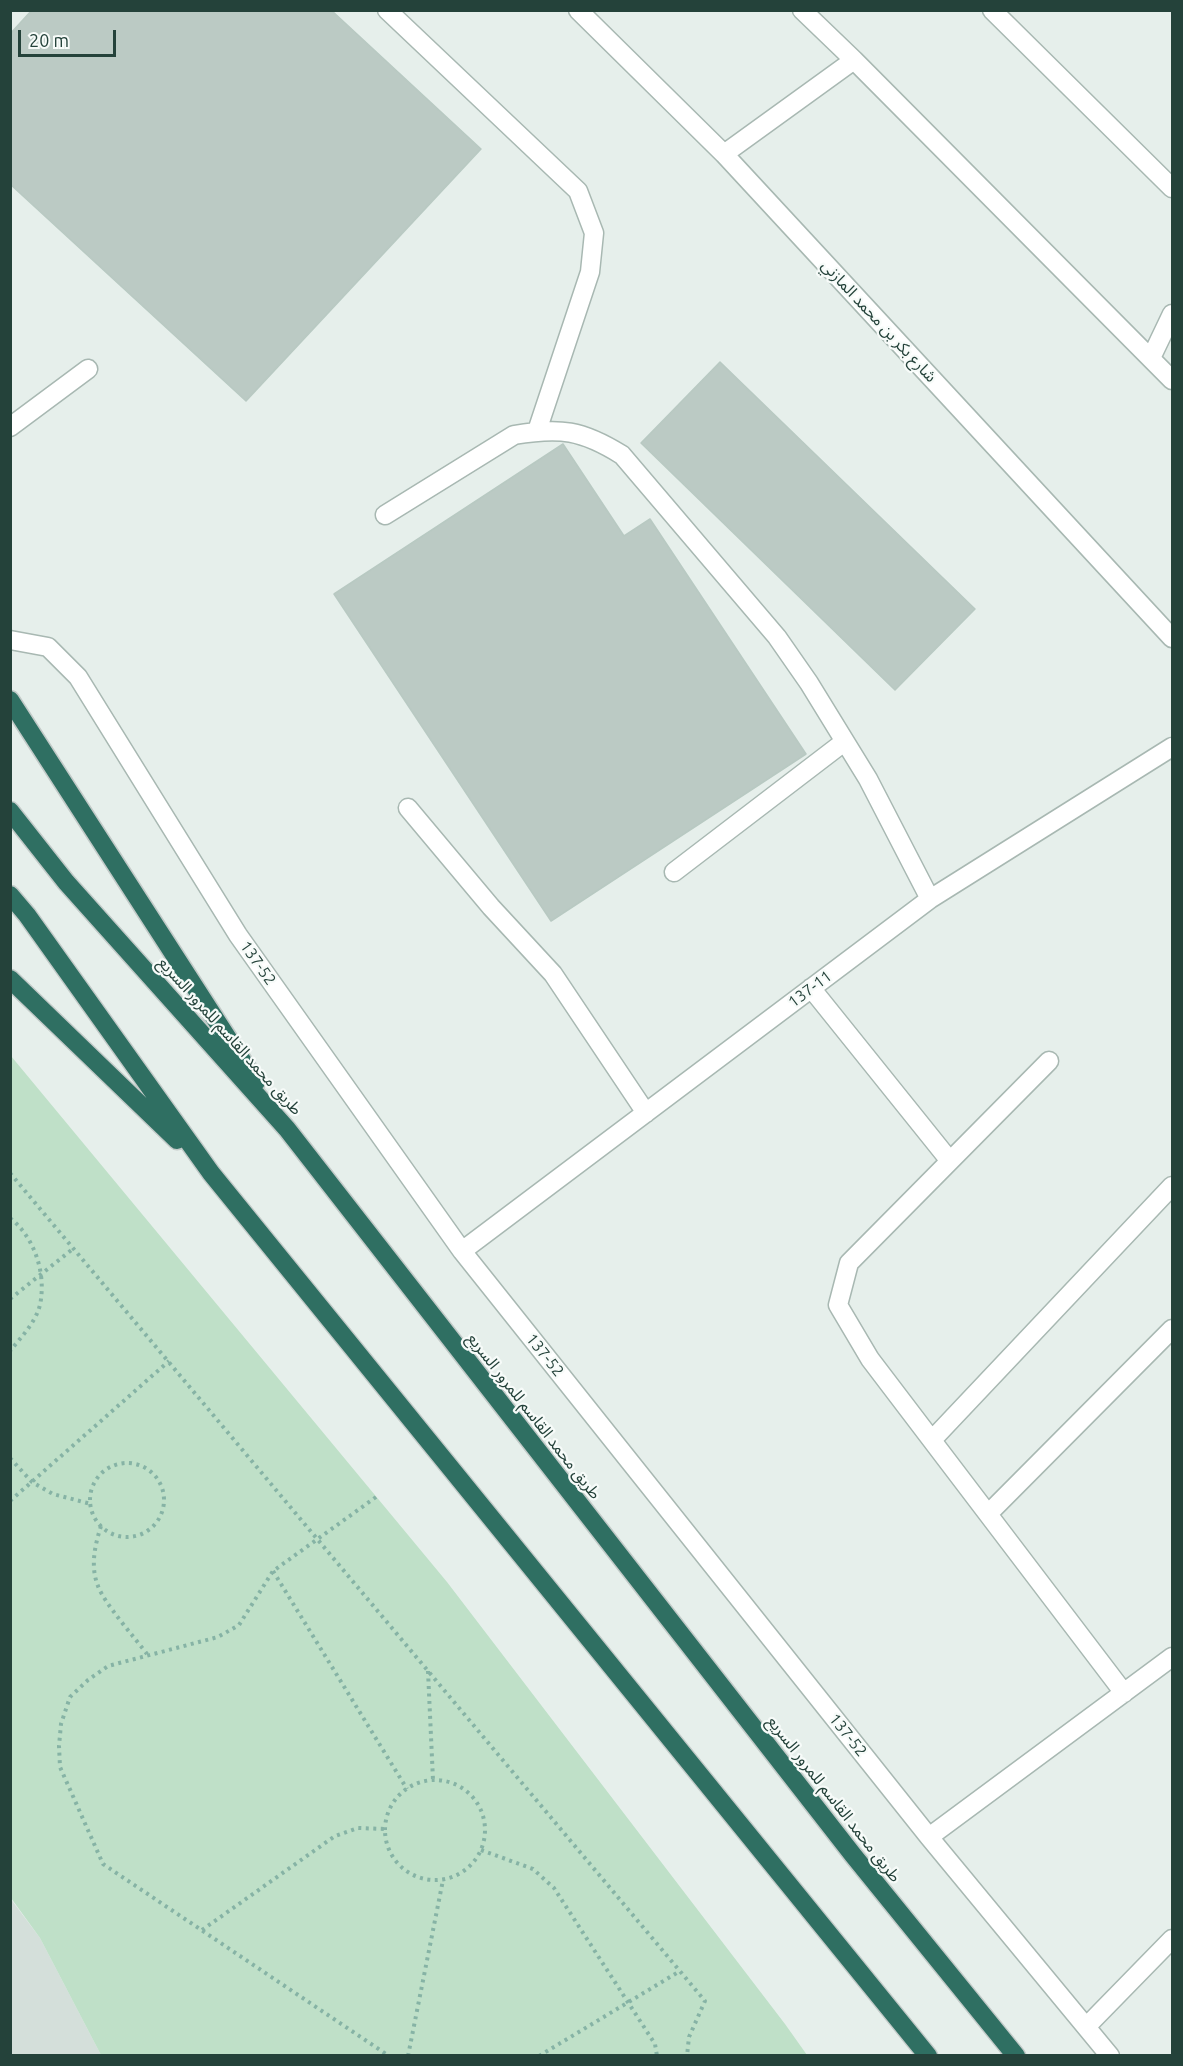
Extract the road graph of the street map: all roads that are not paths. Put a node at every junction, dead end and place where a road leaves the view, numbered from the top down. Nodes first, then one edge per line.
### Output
1 (387, 10) edge
2 (578, 10) edge
3 (802, 10) edge
4 (992, 10) edge
5 (854, 60) junction
6 (724, 154) junction
7 (1173, 188) edge
8 (1173, 314) edge
9 (1151, 358) junction
10 (88, 369) dead end
11 (1173, 380) edge
12 (10, 427) edge
13 (537, 431) junction
14 (385, 515) dead end
15 (12, 636) edge
16 (1173, 638) edge
17 (10, 700) edge
18 (844, 742) junction
19 (1173, 747) edge
20 (408, 808) dead end
21 (10, 811) edge
22 (674, 872) dead end
23 (10, 895) edge
24 (930, 899) junction
25 (10, 979) edge
26 (811, 988) junction
27 (1049, 1061) dead end
28 (646, 1113) junction
29 (287, 1129) junction
30 (950, 1161) junction
31 (211, 1173) junction
32 (1173, 1186) edge
33 (462, 1251) junction
34 (1173, 1329) edge
35 (932, 1440) junction
36 (988, 1514) junction
37 (1173, 1657) edge
38 (1124, 1693) junction
39 (929, 1837) junction
40 (1173, 1939) edge
41 (1087, 2026) junction
42 (928, 2055) edge
43 (1016, 2055) edge
44 (1110, 2055) edge

1 - 13 street
2 - 6 street, شارع بكر بن محمد المازني
3 - 5 street
4 - 7 street
5 - 6 street
5 - 9 street
6 - 16 street, شارع بكر بن محمد المازني
8 - 9 street
9 - 11 street
10 - 12 street
13 - 14 street
13 - 18 street
15 - 33 street, 137-52
17 - 29 highway
18 - 22 street
18 - 24 street
19 - 24 street, 137-11
20 - 28 street
21 - 29 highway, طريق محمد القاسم للمرور السريع
23 - 31 highway
24 - 26 street, 137-11
25 - 31 highway
26 - 28 street, 137-11
26 - 30 street
27 - 30 street
28 - 33 street, 137-11
29 - 43 highway, طريق محمد القاسم للمرور السريع
30 - 35 street
31 - 42 highway
32 - 35 street
33 - 39 street, 137-52
34 - 36 street
35 - 36 street
36 - 38 street
37 - 38 street
38 - 39 street
39 - 41 street, 137-52
40 - 41 street
41 - 44 street, 137-52

